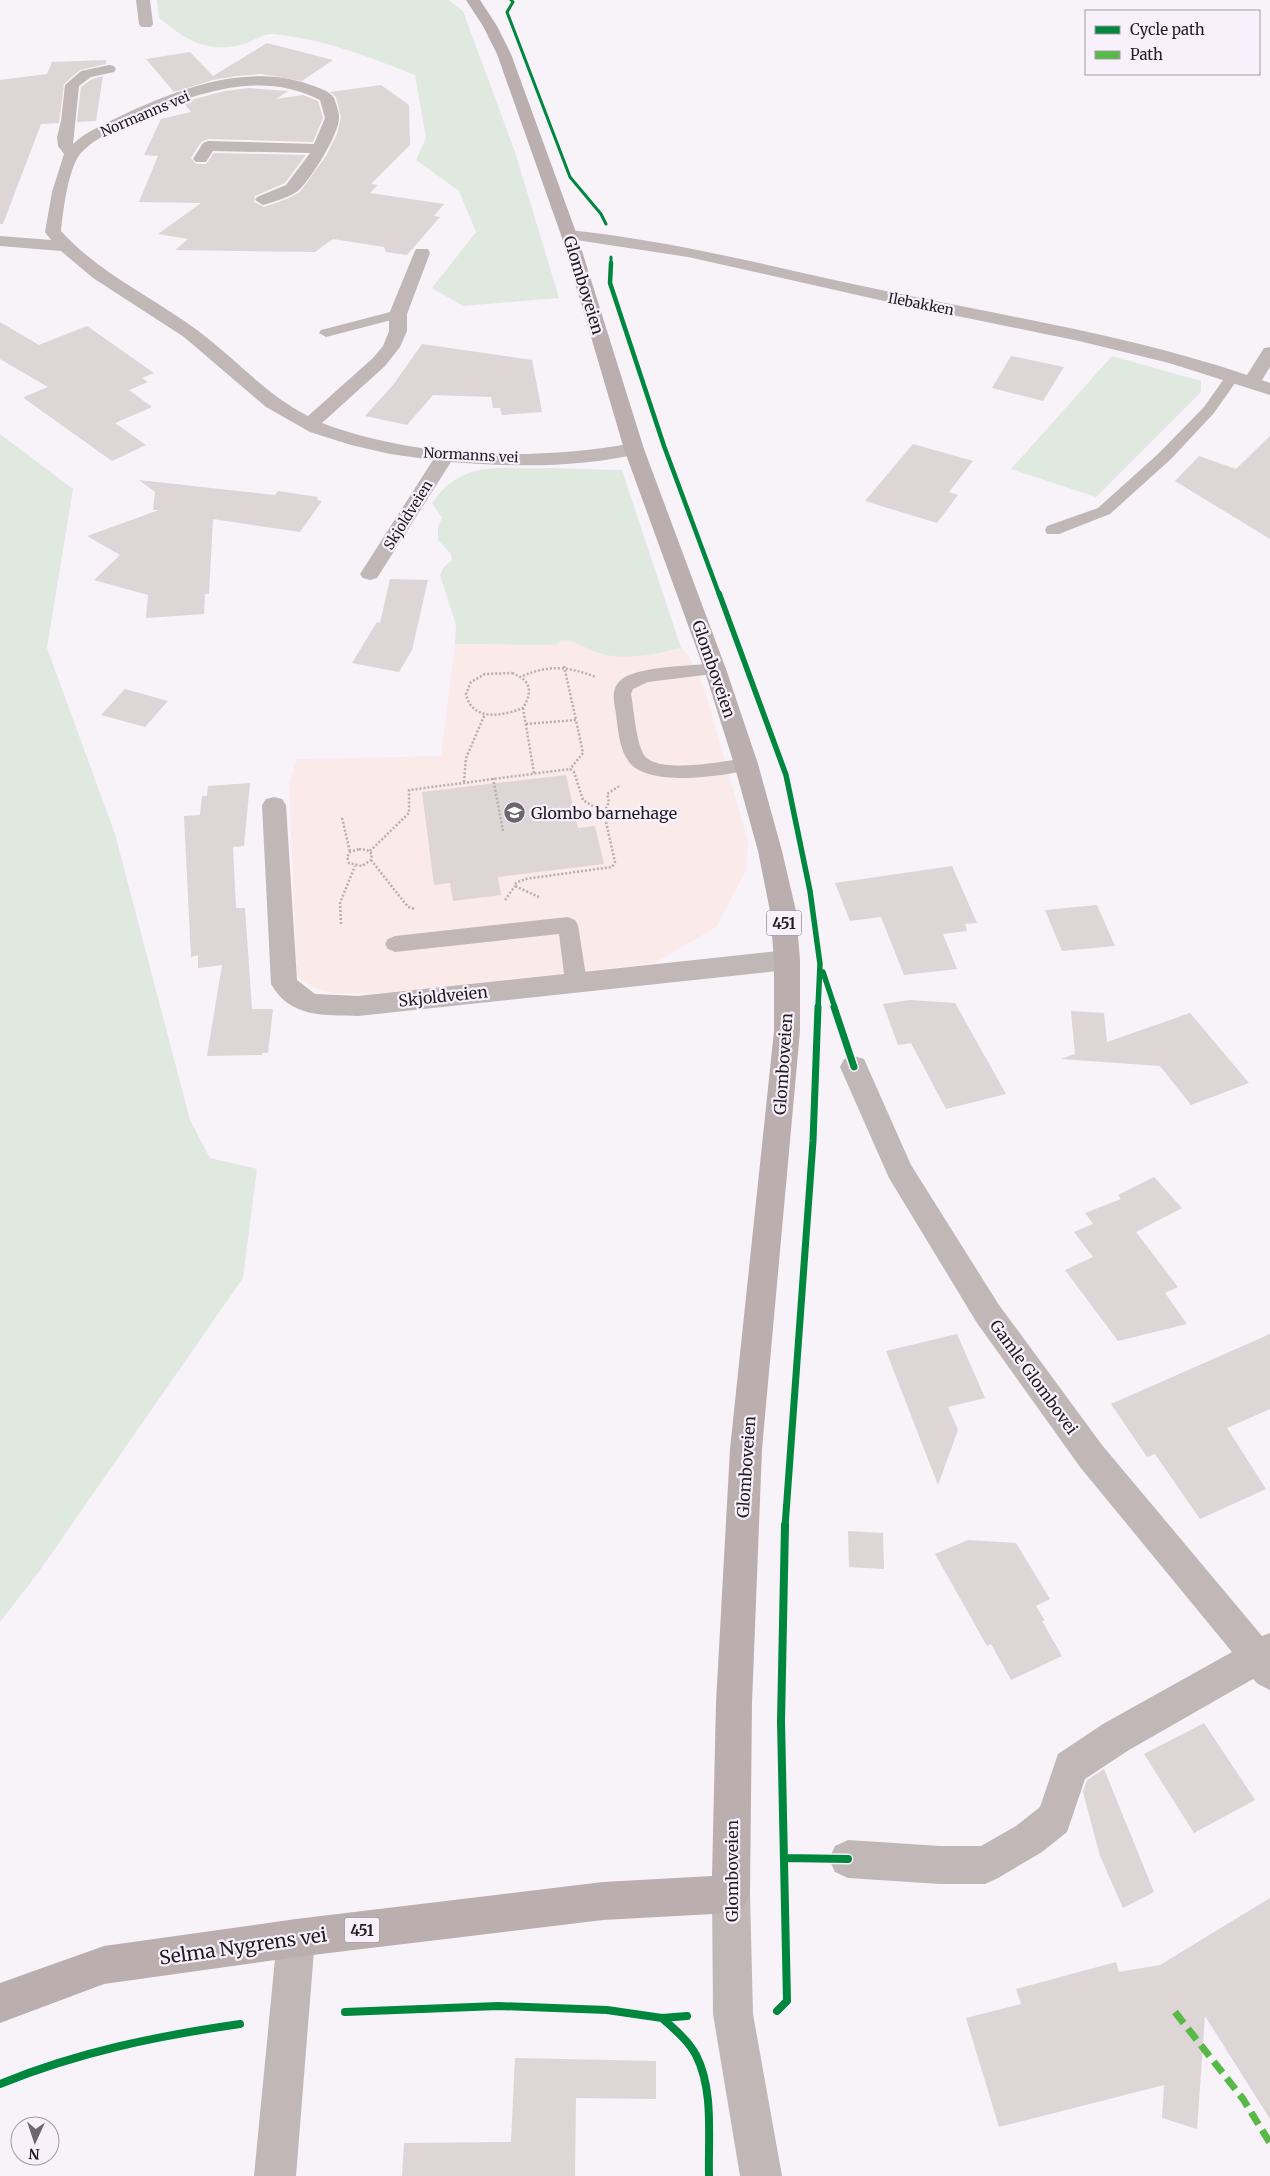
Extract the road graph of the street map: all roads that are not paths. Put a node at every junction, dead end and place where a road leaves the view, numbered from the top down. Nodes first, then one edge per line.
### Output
1 (143, 0) edge
2 (473, 0) edge
3 (146, 24) dead end
4 (109, 69) dead end
5 (320, 149) junction
6 (72, 154) junction
7 (201, 159) dead end
8 (263, 200) dead end
9 (569, 235) junction
10 (0, 241) edge
11 (64, 246) junction
12 (422, 253) dead end
13 (398, 314) junction
14 (326, 333) dead end
15 (1270, 352) edge
16 (1233, 376) junction
17 (1252, 382) junction
18 (1270, 389) edge
19 (311, 424) junction
20 (634, 450) junction
21 (446, 455) junction
22 (1053, 530) dead end
23 (370, 574) dead end
24 (715, 669) junction
25 (746, 764) junction
26 (274, 805) dead end
27 (395, 944) dead end
28 (787, 960) junction
29 (576, 982) junction
30 (854, 1067) dead end
31 (1266, 1660) edge
32 (848, 1859) dead end
33 (731, 1894) junction
34 (296, 1938) junction
35 (0, 2003) edge
36 (274, 2176) edge
37 (761, 2176) edge

1 - 3 street
2 - 9 main road, Glomboveien / 451
4 - 6 street
5 - 6 street, Normanns vei
5 - 7 street
5 - 8 street, Normanns vei
6 - 11 street, Normanns vei
9 - 16 street, Ilebakken
9 - 20 main road, Glomboveien / 451
10 - 11 street
11 - 19 street, Normanns vei
12 - 13 street
13 - 14 lane
13 - 19 street
15 - 17 street
16 - 17 street, Ilebakken
16 - 22 lane
17 - 18 street, Ilebakken
19 - 21 street, Normanns vei
20 - 21 street, Normanns vei
20 - 24 main road, Glomboveien / 451
21 - 23 street, Skjoldveien
24 - 25 main road, Glomboveien / 451
24 - 25 lane
25 - 28 main road, Glomboveien / 451
26 - 29 street, Skjoldveien
27 - 29 lane
28 - 29 street, Skjoldveien
28 - 33 main road, Glomboveien / 451
30 - 31 street, Gamle Glombovei
31 - 32 street, Gamle Glombovei
33 - 34 main road, Selma Nygrens vei / 451
33 - 37 street, Glomboveien
34 - 35 main road, Selma Nygrens vei / 451
34 - 36 street

